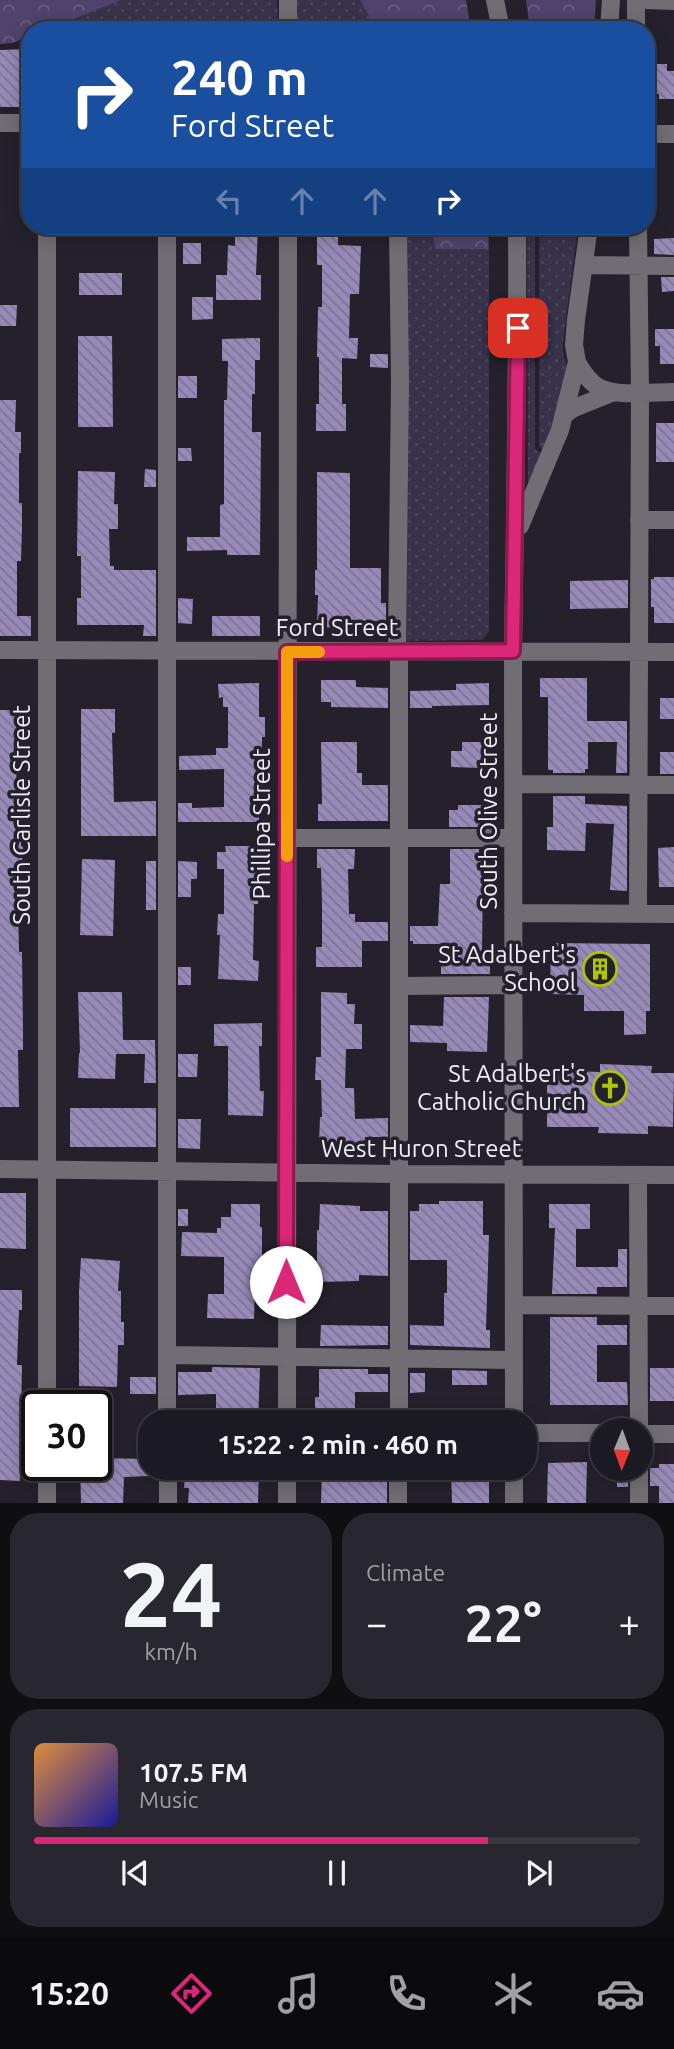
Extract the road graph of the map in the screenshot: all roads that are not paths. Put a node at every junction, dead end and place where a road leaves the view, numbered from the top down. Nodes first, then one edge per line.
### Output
1 (288, 0) edge
2 (495, 0) edge
3 (611, 0) edge
4 (636, 0) edge
5 (647, 0) edge
6 (674, 1) edge
7 (288, 21) edge
8 (499, 21) edge
9 (610, 21) edge
10 (636, 21) edge
11 (0, 122) edge
12 (21, 123) edge
13 (655, 134) edge
14 (674, 134) edge
15 (47, 235) edge
16 (167, 235) edge
17 (288, 235) edge
18 (398, 235) edge
19 (517, 235) edge
20 (588, 235) edge
21 (638, 235) edge
22 (584, 265) junction
23 (638, 266) junction
24 (674, 266) edge
25 (577, 362) junction
26 (614, 392) junction
27 (640, 392) junction
28 (674, 392) edge
29 (564, 415) junction
30 (639, 520) junction
31 (674, 520) edge
32 (516, 536) junction
33 (0, 650) edge
34 (47, 651) junction
35 (166, 651) junction
36 (513, 651) junction
37 (287, 652) junction
38 (398, 652) junction
39 (639, 652) junction
40 (674, 652) edge
41 (513, 784) junction
42 (638, 784) junction
43 (674, 785) edge
44 (287, 838) junction
45 (399, 838) junction
46 (513, 838) junction
47 (513, 913) junction
48 (638, 914) junction
49 (674, 914) edge
50 (512, 985) junction
51 (400, 986) junction
52 (0, 1168) edge
53 (47, 1169) junction
54 (167, 1170) junction
55 (286, 1172) junction
56 (399, 1174) junction
57 (514, 1174) junction
58 (638, 1175) junction
59 (674, 1175) edge
60 (514, 1305) junction
61 (638, 1306) junction
62 (674, 1306) edge
63 (167, 1355) junction
64 (286, 1356) junction
65 (400, 1357) junction
66 (514, 1360) junction
67 (47, 1390) edge
68 (167, 1410) edge
69 (286, 1410) edge
70 (399, 1410) edge
71 (514, 1410) edge
72 (640, 1418) edge
73 (537, 1433) edge
74 (590, 1433) edge
75 (653, 1433) edge
76 (674, 1434) edge
77 (168, 1480) edge
78 (287, 1480) edge
79 (398, 1480) edge
80 (514, 1480) edge
81 (47, 1481) edge
82 (639, 1481) edge
83 (47, 1503) edge
84 (168, 1503) edge
85 (287, 1503) edge
86 (398, 1503) edge
87 (514, 1503) edge
88 (639, 1503) edge

1 - 7 street
2 - 8 street
3 - 9 street
4 - 10 street
5 - 6 street
11 - 12 street
13 - 14 street
15 - 34 street, South Carlisle Street
16 - 35 street
17 - 37 street, Phillipa Street
18 - 38 street
19 - 32 street, South Olive Street
20 - 22 street, South Olive Street
21 - 23 street
22 - 23 street
22 - 25 street, South Olive Street
23 - 24 street
23 - 27 street
25 - 26 street
25 - 29 street, South Olive Street
26 - 27 street
26 - 29 street
27 - 28 street
27 - 30 street
29 - 32 street, South Olive Street
30 - 31 street
30 - 39 street
32 - 36 street, South Olive Street
33 - 34 street, Ford Street
34 - 35 street, Ford Street
34 - 53 street, South Carlisle Street
35 - 37 street, Ford Street
35 - 54 street
36 - 38 street, Ford Street
36 - 39 street, Ford Street
36 - 41 street, South Olive Street
37 - 38 street, Ford Street
37 - 44 street, Phillipa Street
38 - 45 street
39 - 40 street, Ford Street
39 - 42 street
41 - 42 street
41 - 46 street, South Olive Street
42 - 43 street
42 - 48 street
44 - 45 street
44 - 55 street, Phillipa Street
45 - 46 street
45 - 51 street
46 - 47 street, South Olive Street
47 - 48 street
47 - 50 street, South Olive Street
48 - 49 street
50 - 51 street
50 - 57 street, South Olive Street
51 - 56 street
52 - 53 street, West Huron Street
53 - 54 street, West Huron Street
53 - 67 street, South Carlisle Street
54 - 55 street, West Huron Street
54 - 63 street
55 - 56 street, West Huron Street
55 - 64 street, Phillipa Street
56 - 57 street, West Huron Street
56 - 65 street
57 - 58 street, West Huron Street
57 - 60 street, South Olive Street
58 - 59 street, West Huron Street
58 - 61 street
60 - 61 street
60 - 66 street, South Olive Street
61 - 62 street
61 - 72 street
63 - 64 street
63 - 68 street
64 - 65 street
64 - 69 street, Phillipa Street
65 - 66 street
65 - 70 street
66 - 71 street, South Olive Street
73 - 74 street
75 - 76 street
77 - 84 street
78 - 85 street
79 - 86 street
80 - 87 street
81 - 83 street
82 - 88 street

